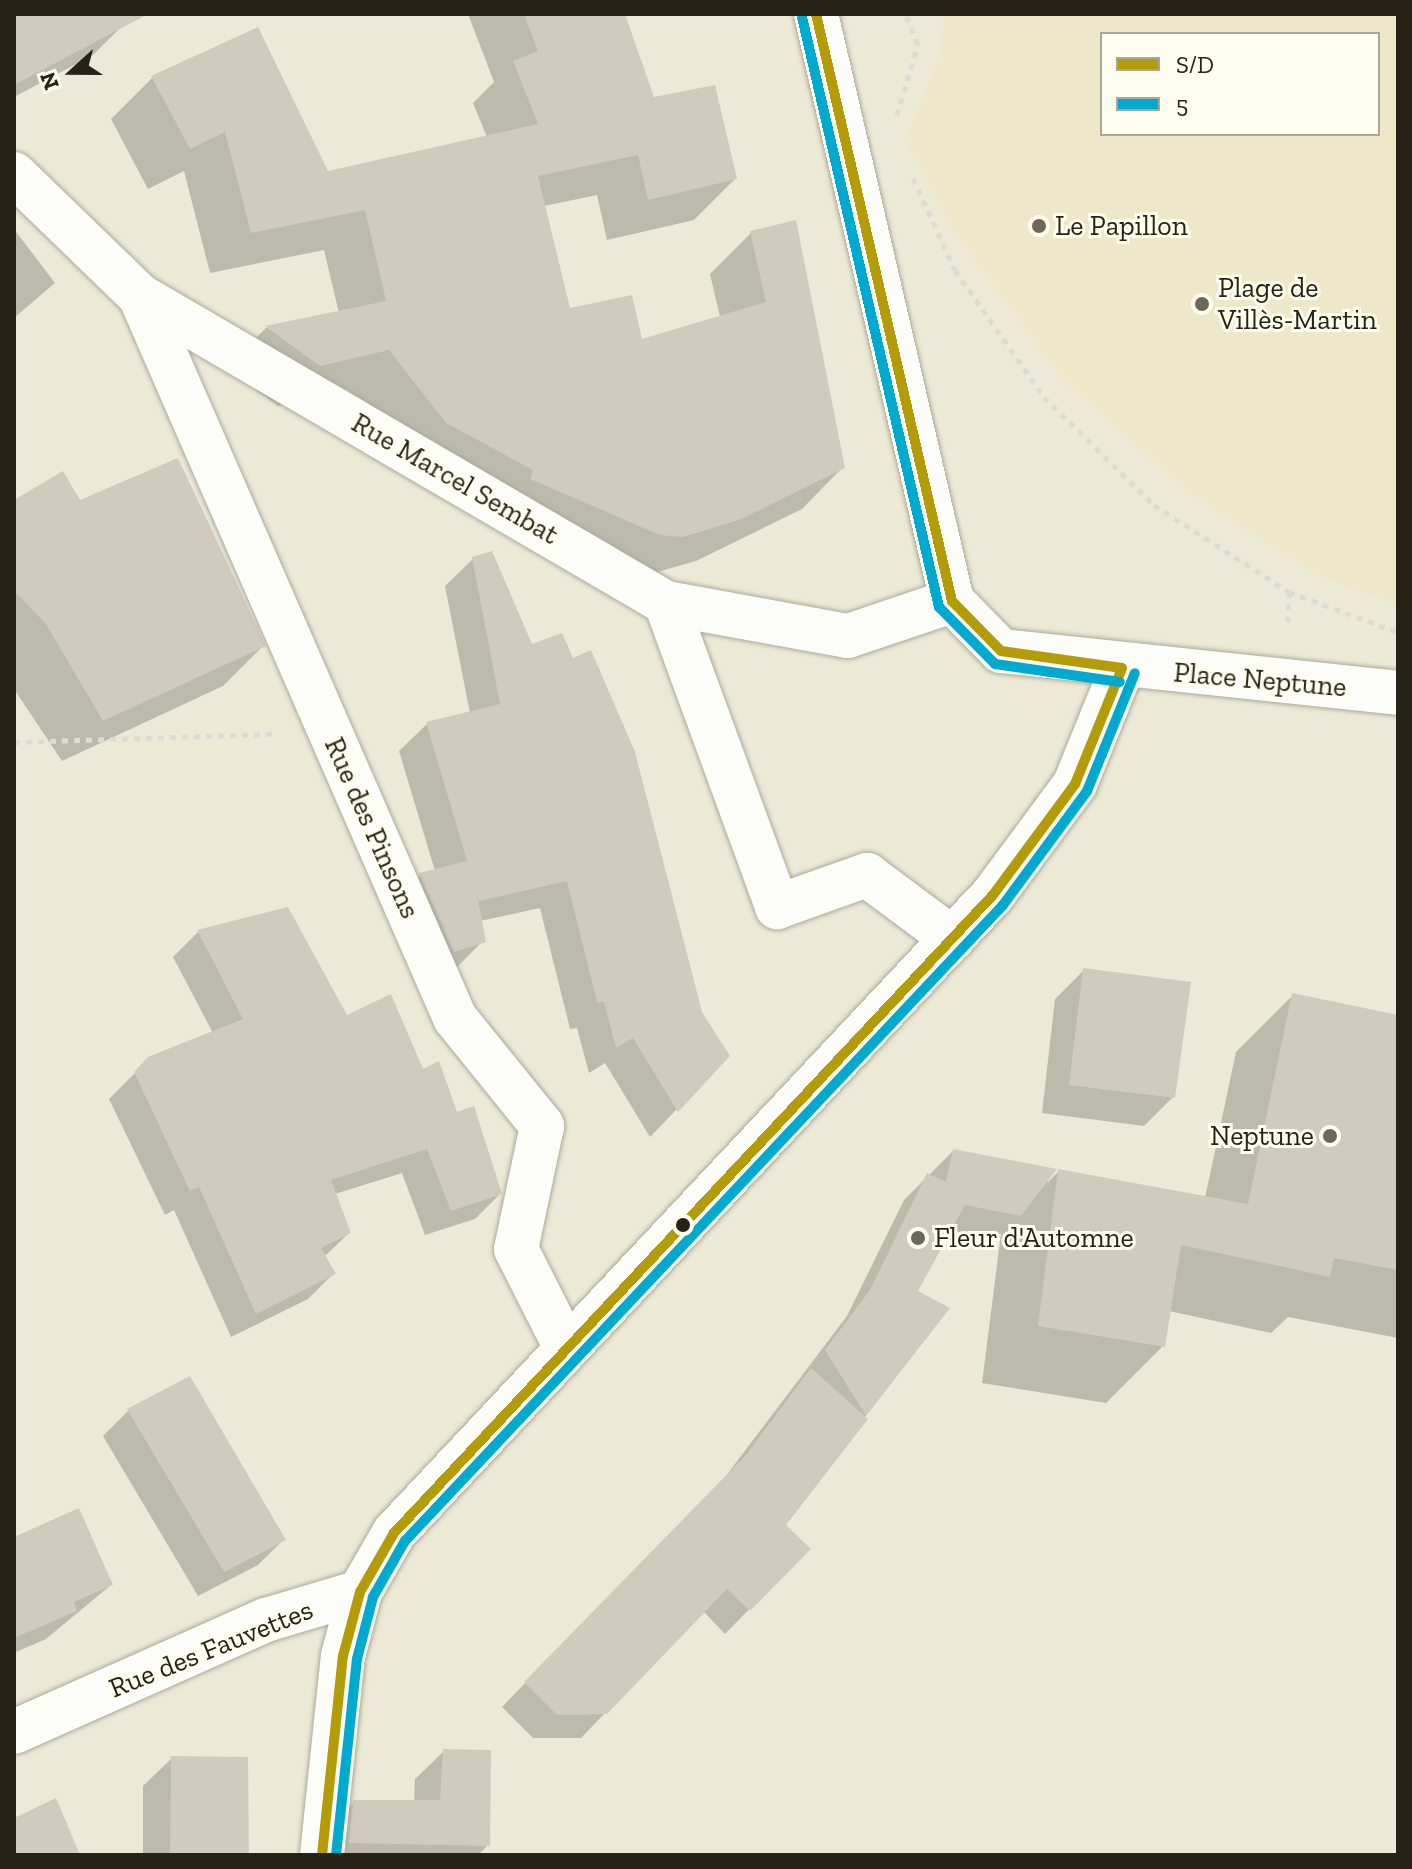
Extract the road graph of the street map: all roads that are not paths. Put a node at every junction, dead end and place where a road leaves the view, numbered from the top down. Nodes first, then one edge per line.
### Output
1 (816, 14) edge
2 (14, 174) edge
3 (140, 296) junction
4 (952, 601) junction
5 (666, 603) junction
6 (1122, 668) junction
7 (1398, 693) edge
8 (953, 939) junction
9 (565, 1346) junction
10 (360, 1592) junction
11 (14, 1732) edge
12 (322, 1855) edge

1 - 4 street
2 - 3 street, Rue Marcel Sembat
3 - 5 street, Rue Marcel Sembat
3 - 9 street, Rue des Pinsons
4 - 5 street, Rue Marcel Sembat
4 - 6 street, Place Neptune
5 - 8 street
6 - 7 street, Place Neptune
6 - 8 street
8 - 9 street
9 - 10 street
10 - 11 street, Rue des Fauvettes
10 - 12 street

